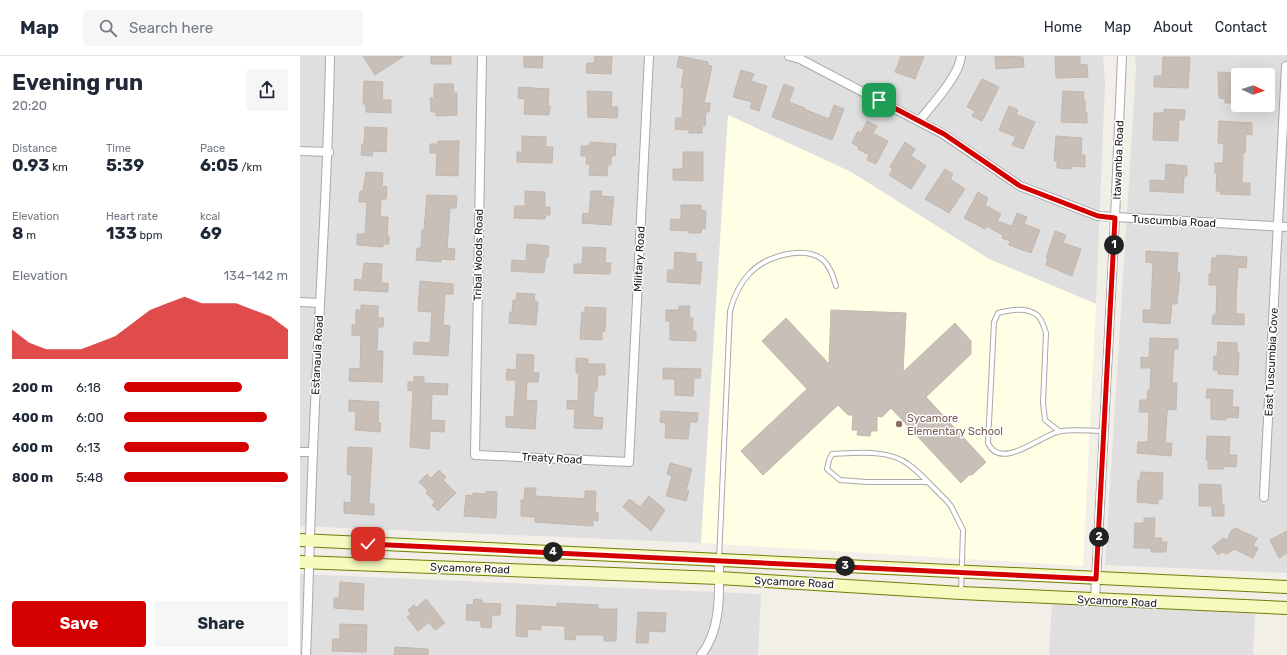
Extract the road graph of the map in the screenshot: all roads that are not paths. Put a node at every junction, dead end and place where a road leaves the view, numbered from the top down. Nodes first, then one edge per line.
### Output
1 (330, 56) edge
2 (482, 56) edge
3 (649, 56) edge
4 (789, 56) edge
5 (961, 56) edge
6 (1122, 56) edge
7 (1286, 66) dead end
8 (919, 121) junction
9 (300, 151) edge
10 (329, 152) junction
11 (1115, 218) junction
12 (1278, 226) junction
13 (1287, 227) edge
14 (836, 286) dead end
15 (300, 302) edge
16 (320, 303) junction
17 (1059, 431) junction
18 (1104, 432) junction
19 (300, 452) edge
20 (312, 452) junction
21 (475, 455) joint
22 (629, 462) joint
23 (927, 482) junction
24 (1264, 497) dead end
25 (305, 541) edge
26 (719, 560) junction
27 (305, 562) edge
28 (962, 572) junction
29 (719, 578) junction
30 (1096, 579) junction
31 (1287, 587) edge
32 (961, 593) junction
33 (1095, 600) junction
34 (1287, 608) edge
35 (306, 655) edge
36 (701, 655) edge

1 - 10 street, Estanaula Road
2 - 21 street, Tribal Woods Road
3 - 22 street, Military Road
4 - 8 street, Tuscumbia Road
5 - 8 street
6 - 11 street, Itawamba Road
7 - 12 street, East Tuscumbia Cove
8 - 11 street, Tuscumbia Road
9 - 10 street
10 - 16 street, Estanaula Road
11 - 12 street, Tuscumbia Road
11 - 18 street, Itawamba Road
12 - 13 street, Tuscumbia Road
12 - 24 street, East Tuscumbia Cove
14 - 26 lane
15 - 16 street
16 - 20 street, Estanaula Road
17 - 17 lane
17 - 18 lane
18 - 30 street, Itawamba Road
19 - 20 street
20 - 25 street, Estanaula Road
21 - 22 street, Treaty Road
23 - 23 lane
23 - 28 lane
25 - 26 street, Sycamore Road
25 - 27 street, Estanaula Road
26 - 28 street, Sycamore Road
26 - 29 street
27 - 29 street, Sycamore Road
27 - 35 street, Estanaula Road
28 - 30 street, Sycamore Road
28 - 32 lane
29 - 32 street, Sycamore Road
29 - 36 street
30 - 31 street, Sycamore Road
30 - 33 street, Itawamba Road
32 - 33 street, Sycamore Road
33 - 34 street, Sycamore Road

